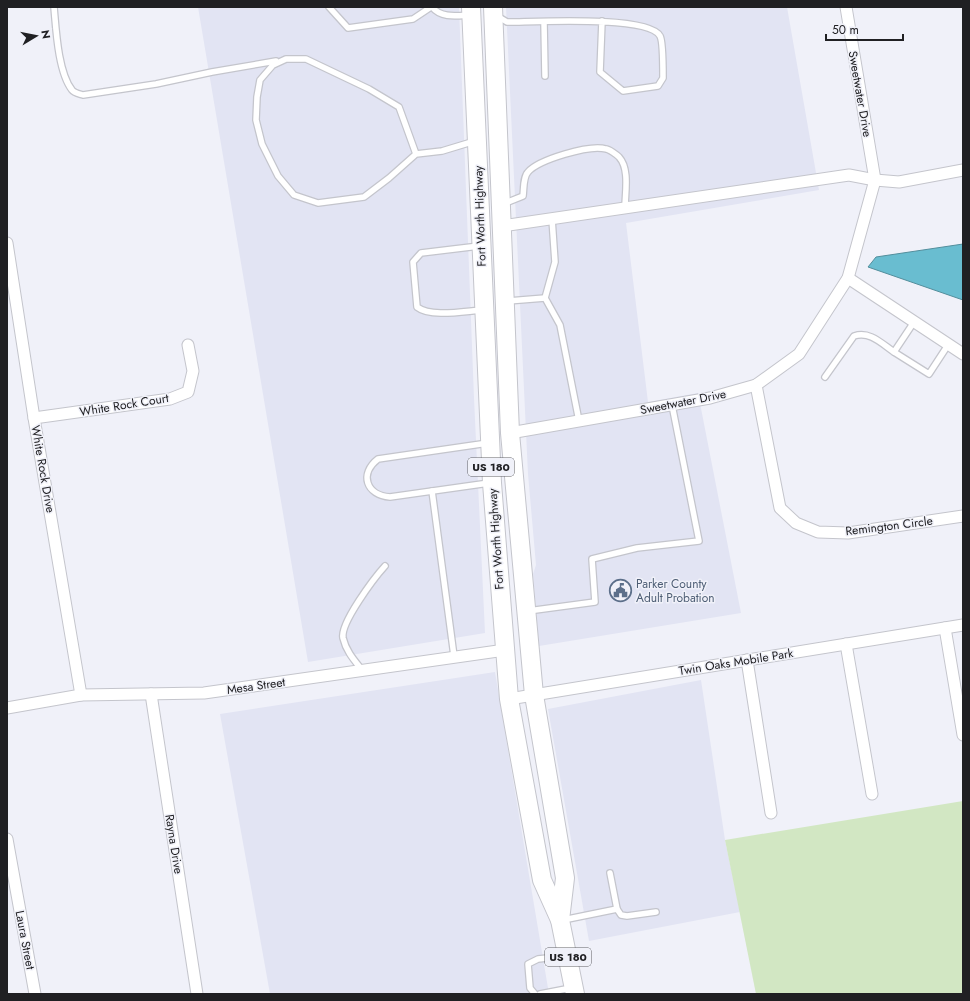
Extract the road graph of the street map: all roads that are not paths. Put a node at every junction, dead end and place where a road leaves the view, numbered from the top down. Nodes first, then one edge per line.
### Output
1 (54, 7) edge
2 (329, 7) edge
3 (431, 7) edge
4 (846, 7) edge
5 (472, 11) edge
6 (493, 11) edge
7 (602, 20) junction
8 (544, 22) junction
9 (286, 59) junction
10 (545, 76) dead end
11 (497, 139) junction
12 (477, 141) junction
13 (416, 154) junction
14 (963, 170) edge
15 (875, 180) junction
16 (501, 205) junction
17 (625, 208) junction
18 (552, 219) junction
19 (502, 226) junction
20 (7, 243) edge
21 (482, 246) junction
22 (848, 278) junction
23 (545, 298) junction
24 (506, 301) junction
25 (484, 310) junction
26 (914, 322) junction
27 (485, 332) junction
28 (188, 345) dead end
29 (948, 345) junction
30 (894, 352) junction
31 (963, 354) edge
32 (825, 376) dead end
33 (756, 385) junction
34 (672, 405) junction
35 (34, 418) junction
36 (578, 421) junction
37 (510, 433) junction
38 (490, 448) junction
39 (492, 483) junction
40 (432, 492) junction
41 (963, 516) edge
42 (522, 563) junction
43 (385, 566) dead end
44 (526, 611) junction
45 (963, 625) edge
46 (945, 628) junction
47 (846, 644) junction
48 (504, 650) junction
49 (454, 656) junction
50 (747, 660) junction
51 (362, 670) junction
52 (151, 694) junction
53 (81, 695) junction
54 (534, 695) junction
55 (509, 699) junction
56 (7, 708) edge
57 (963, 735) edge
58 (872, 794) dead end
59 (771, 813) dead end
60 (7, 839) edge
61 (610, 873) dead end
62 (617, 909) junction
63 (656, 912) dead end
64 (560, 920) junction
65 (568, 956) junction
66 (575, 991) edge
67 (35, 994) edge
68 (197, 994) edge
69 (536, 994) edge
70 (540, 994) edge

1 - 9 lane
2 - 3 lane
3 - 5 lane
4 - 15 street, Sweetwater Drive
5 - 6 main road
5 - 12 main road, Fort Worth Highway / US 180
6 - 8 lane
6 - 11 main road, Fort Worth Highway / US 180
7 - 7 lane
7 - 8 lane
8 - 10 lane
9 - 13 lane
9 - 13 lane
11 - 12 main road
11 - 16 main road, Fort Worth Highway / US 180
12 - 13 lane
12 - 21 main road, Fort Worth Highway / US 180
14 - 15 street
15 - 17 street
15 - 22 street, Sweetwater Drive
16 - 17 lane
16 - 19 main road, Fort Worth Highway / US 180
17 - 18 street
18 - 19 street
18 - 23 lane
19 - 24 main road, Fort Worth Highway / US 180
20 - 35 street, White Rock Drive
21 - 25 main road, Fort Worth Highway / US 180
21 - 25 lane
22 - 26 street
22 - 33 street, Sweetwater Drive
23 - 24 lane
23 - 36 lane
24 - 37 main road, Fort Worth Highway / US 180
25 - 27 main road, Fort Worth Highway / US 180
26 - 29 street
26 - 30 lane
27 - 37 main road
27 - 38 main road, Fort Worth Highway / US 180
28 - 35 street, White Rock Court
29 - 30 lane
29 - 31 street
30 - 32 lane
33 - 34 street, Sweetwater Drive
33 - 41 street, Remington Circle
34 - 36 street, Sweetwater Drive
34 - 44 lane
35 - 53 street, White Rock Drive
36 - 37 street, Sweetwater Drive
37 - 42 main road, Fort Worth Highway / US 180
38 - 39 main road, Fort Worth Highway / US 180
38 - 40 lane
38 - 42 main road
39 - 40 lane
39 - 48 main road, Fort Worth Highway / US 180
40 - 49 lane
42 - 44 main road, Fort Worth Highway / US 180
43 - 51 lane
44 - 54 main road, Fort Worth Highway / US 180
45 - 46 street, Twin Oaks Mobile Park
46 - 47 street, Twin Oaks Mobile Park
46 - 57 street
47 - 50 street, Twin Oaks Mobile Park
47 - 58 street
48 - 49 street, Mesa Street
48 - 55 main road, Fort Worth Highway / US 180
49 - 51 street, Mesa Street
50 - 54 street, Twin Oaks Mobile Park
50 - 59 street
51 - 52 street, Mesa Street
52 - 53 street, Mesa Street
52 - 68 street, Rayna Drive
53 - 56 street, Mesa Street
54 - 55 street, Twin Oaks Mobile Park
54 - 64 main road, Fort Worth Highway / US 180
55 - 64 main road, Fort Worth Highway / US 180
60 - 67 street, Laura Street
61 - 62 lane
62 - 63 lane
62 - 64 lane
64 - 65 main road, Fort Worth Highway / US 180
65 - 66 main road, Fort Worth Highway / US 180
65 - 69 lane
66 - 70 lane

